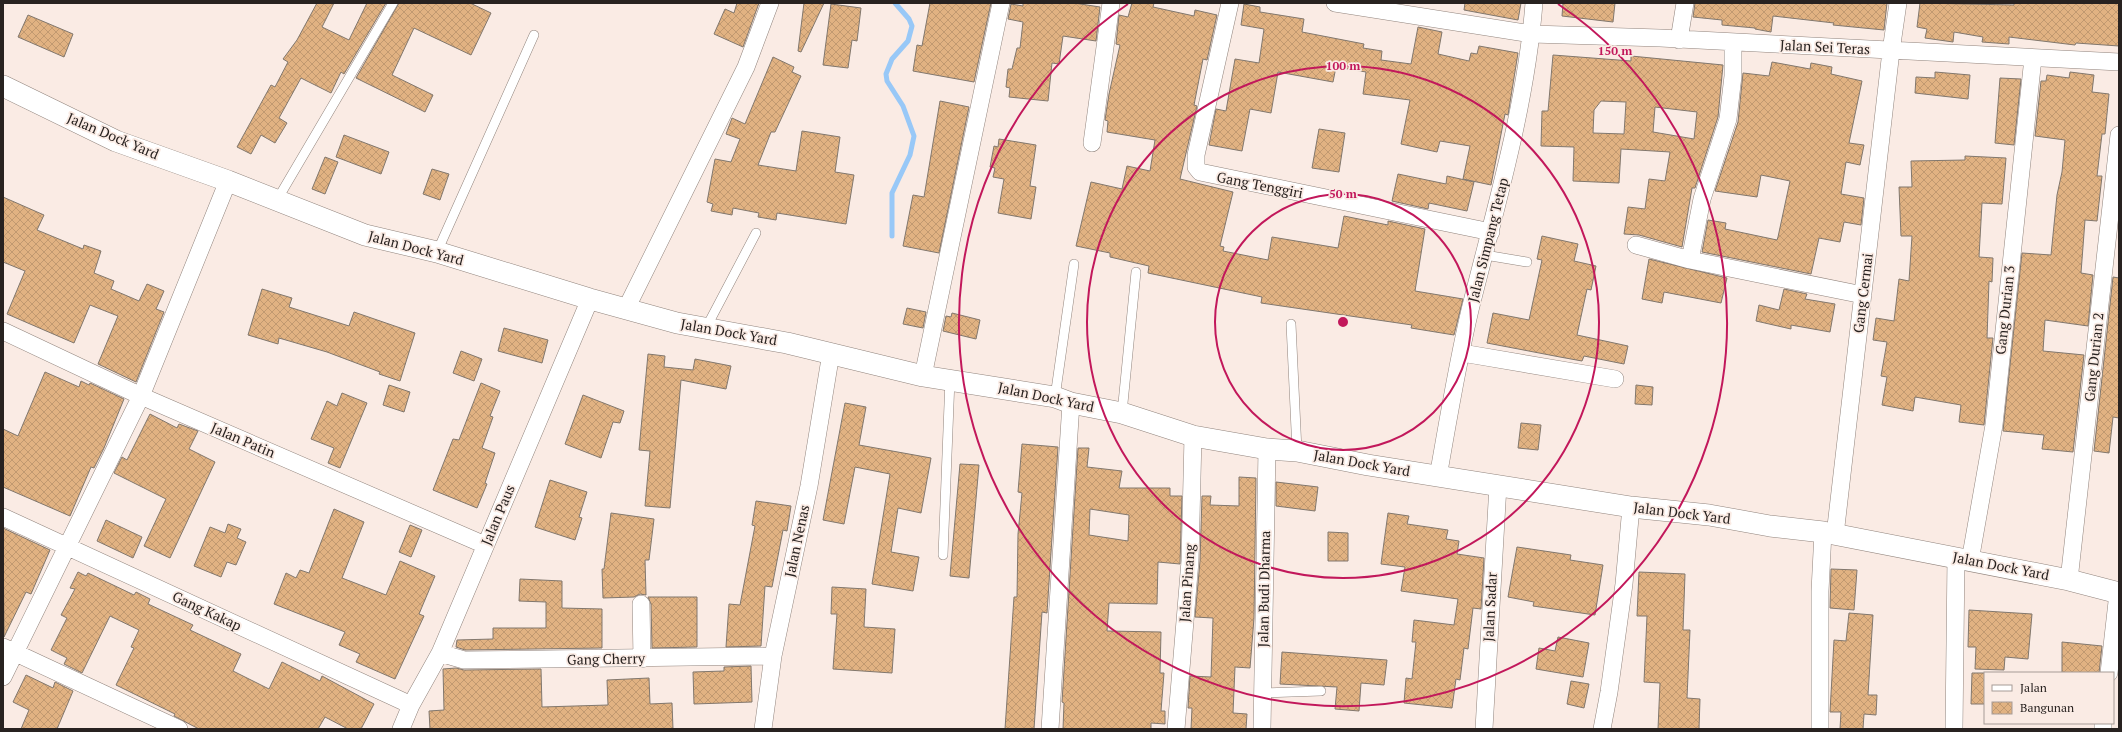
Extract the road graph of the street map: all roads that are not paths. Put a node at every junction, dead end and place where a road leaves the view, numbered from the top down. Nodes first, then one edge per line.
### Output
1 (393, 3) edge
2 (770, 3) edge
3 (1001, 3) edge
4 (1111, 3) edge
5 (1230, 3) edge
6 (1335, 3) edge
7 (1534, 3) edge
8 (1685, 3) edge
9 (1898, 3) edge
10 (1532, 34) junction
11 (534, 35) dead end
12 (1679, 40) junction
13 (1733, 42) junction
14 (1891, 51) junction
15 (2033, 58) junction
16 (2119, 62) edge
17 (3, 86) edge
18 (2119, 135) edge
19 (1092, 143) dead end
20 (228, 181) junction
21 (276, 200) junction
22 (1491, 232) junction
23 (756, 233) dead end
24 (1636, 245) dead end
25 (436, 252) junction
26 (1485, 255) junction
27 (1690, 260) junction
28 (1527, 262) dead end
29 (1074, 264) dead end
30 (1136, 272) dead end
31 (1864, 295) junction
32 (590, 299) junction
33 (626, 309) junction
34 (1291, 324) dead end
35 (706, 328) junction
36 (3, 331) edge
37 (831, 353) junction
38 (1462, 353) junction
39 (923, 376) junction
40 (950, 379) junction
41 (1615, 379) dead end
42 (141, 396) junction
43 (1063, 400) junction
44 (1122, 413) junction
45 (1193, 436) junction
46 (1267, 449) junction
47 (1297, 451) junction
48 (1438, 477) junction
49 (1498, 485) junction
50 (1631, 507) junction
51 (3, 517) edge
52 (1829, 534) junction
53 (485, 545) junction
54 (67, 547) junction
55 (943, 555) dead end
56 (1963, 559) junction
57 (2069, 580) junction
58 (2119, 590) edge
59 (641, 604) dead end
60 (9, 650) edge
61 (440, 654) junction
62 (773, 656) junction
63 (642, 659) junction
64 (2109, 672) edge
65 (3, 677) edge
66 (1321, 691) dead end
67 (1263, 693) junction
68 (411, 705) junction
69 (179, 729) edge
70 (401, 729) edge
71 (762, 729) edge
72 (1050, 729) edge
73 (1176, 729) edge
74 (1262, 729) edge
75 (1484, 729) edge
76 (1602, 729) edge
77 (1820, 729) edge
78 (1954, 729) edge

1 - 21 lane
2 - 33 street
3 - 39 street
4 - 19 street
5 - 22 street, Gang Tenggiri
6 - 10 street, Jalan Sei Teras
7 - 10 street, Jalan Simpang Tetap
8 - 12 street
9 - 14 street, Gang Cermai
10 - 12 street, Jalan Sei Teras
10 - 22 street, Jalan Simpang Tetap
11 - 25 lane
12 - 13 street, Jalan Sei Teras
13 - 14 street, Jalan Sei Teras
13 - 27 street
14 - 15 street, Jalan Sei Teras
14 - 31 street, Gang Cermai
15 - 16 street, Jalan Sei Teras
15 - 56 street, Gang Durian 3
17 - 20 street, Jalan Dock Yard
18 - 57 street, Gang Durian 2
20 - 21 street, Jalan Dock Yard
20 - 42 street
21 - 25 street, Jalan Dock Yard
22 - 26 street, Jalan Simpang Tetap
23 - 35 lane
24 - 27 street
25 - 32 street, Jalan Dock Yard
26 - 28 lane
26 - 38 street, Jalan Simpang Tetap
27 - 31 street
29 - 43 lane
30 - 44 lane
31 - 52 street, Gang Cermai
32 - 33 street, Jalan Dock Yard
32 - 53 street, Jalan Paus
33 - 35 street, Jalan Dock Yard
34 - 47 lane
35 - 37 street, Jalan Dock Yard
36 - 42 street, Jalan Patin
37 - 39 street, Jalan Dock Yard
37 - 62 street, Jalan Nenas
38 - 41 street
38 - 48 street, Jalan Simpang Tetap
39 - 40 street, Jalan Dock Yard
40 - 43 street, Jalan Dock Yard
40 - 55 lane
42 - 53 street, Jalan Patin
42 - 54 street
43 - 44 street, Jalan Dock Yard
43 - 72 street
44 - 45 street, Jalan Dock Yard
45 - 46 street, Jalan Dock Yard
45 - 73 street, Jalan Pinang
46 - 47 street, Jalan Dock Yard
46 - 67 street, Jalan Budi Dharma
47 - 48 street, Jalan Dock Yard
48 - 49 street, Jalan Dock Yard
49 - 50 street, Jalan Dock Yard
49 - 75 street, Jalan Sadar
50 - 52 street, Jalan Dock Yard
50 - 76 street
51 - 54 street, Gang Kakap
52 - 56 street, Jalan Dock Yard
52 - 77 street, Gang Cermai
53 - 61 street, Jalan Paus
54 - 60 street
54 - 68 street, Gang Kakap
56 - 57 street, Jalan Dock Yard
56 - 78 street, Gang Durian 3
57 - 58 street, Jalan Dock Yard
58 - 64 street
59 - 63 street
60 - 65 street
60 - 69 street
61 - 63 street, Gang Cherry
61 - 68 street, Jalan Paus
62 - 63 street, Gang Cherry
62 - 71 street, Jalan Nenas
66 - 67 lane
67 - 74 street, Jalan Budi Dharma
68 - 70 street, Jalan Paus

